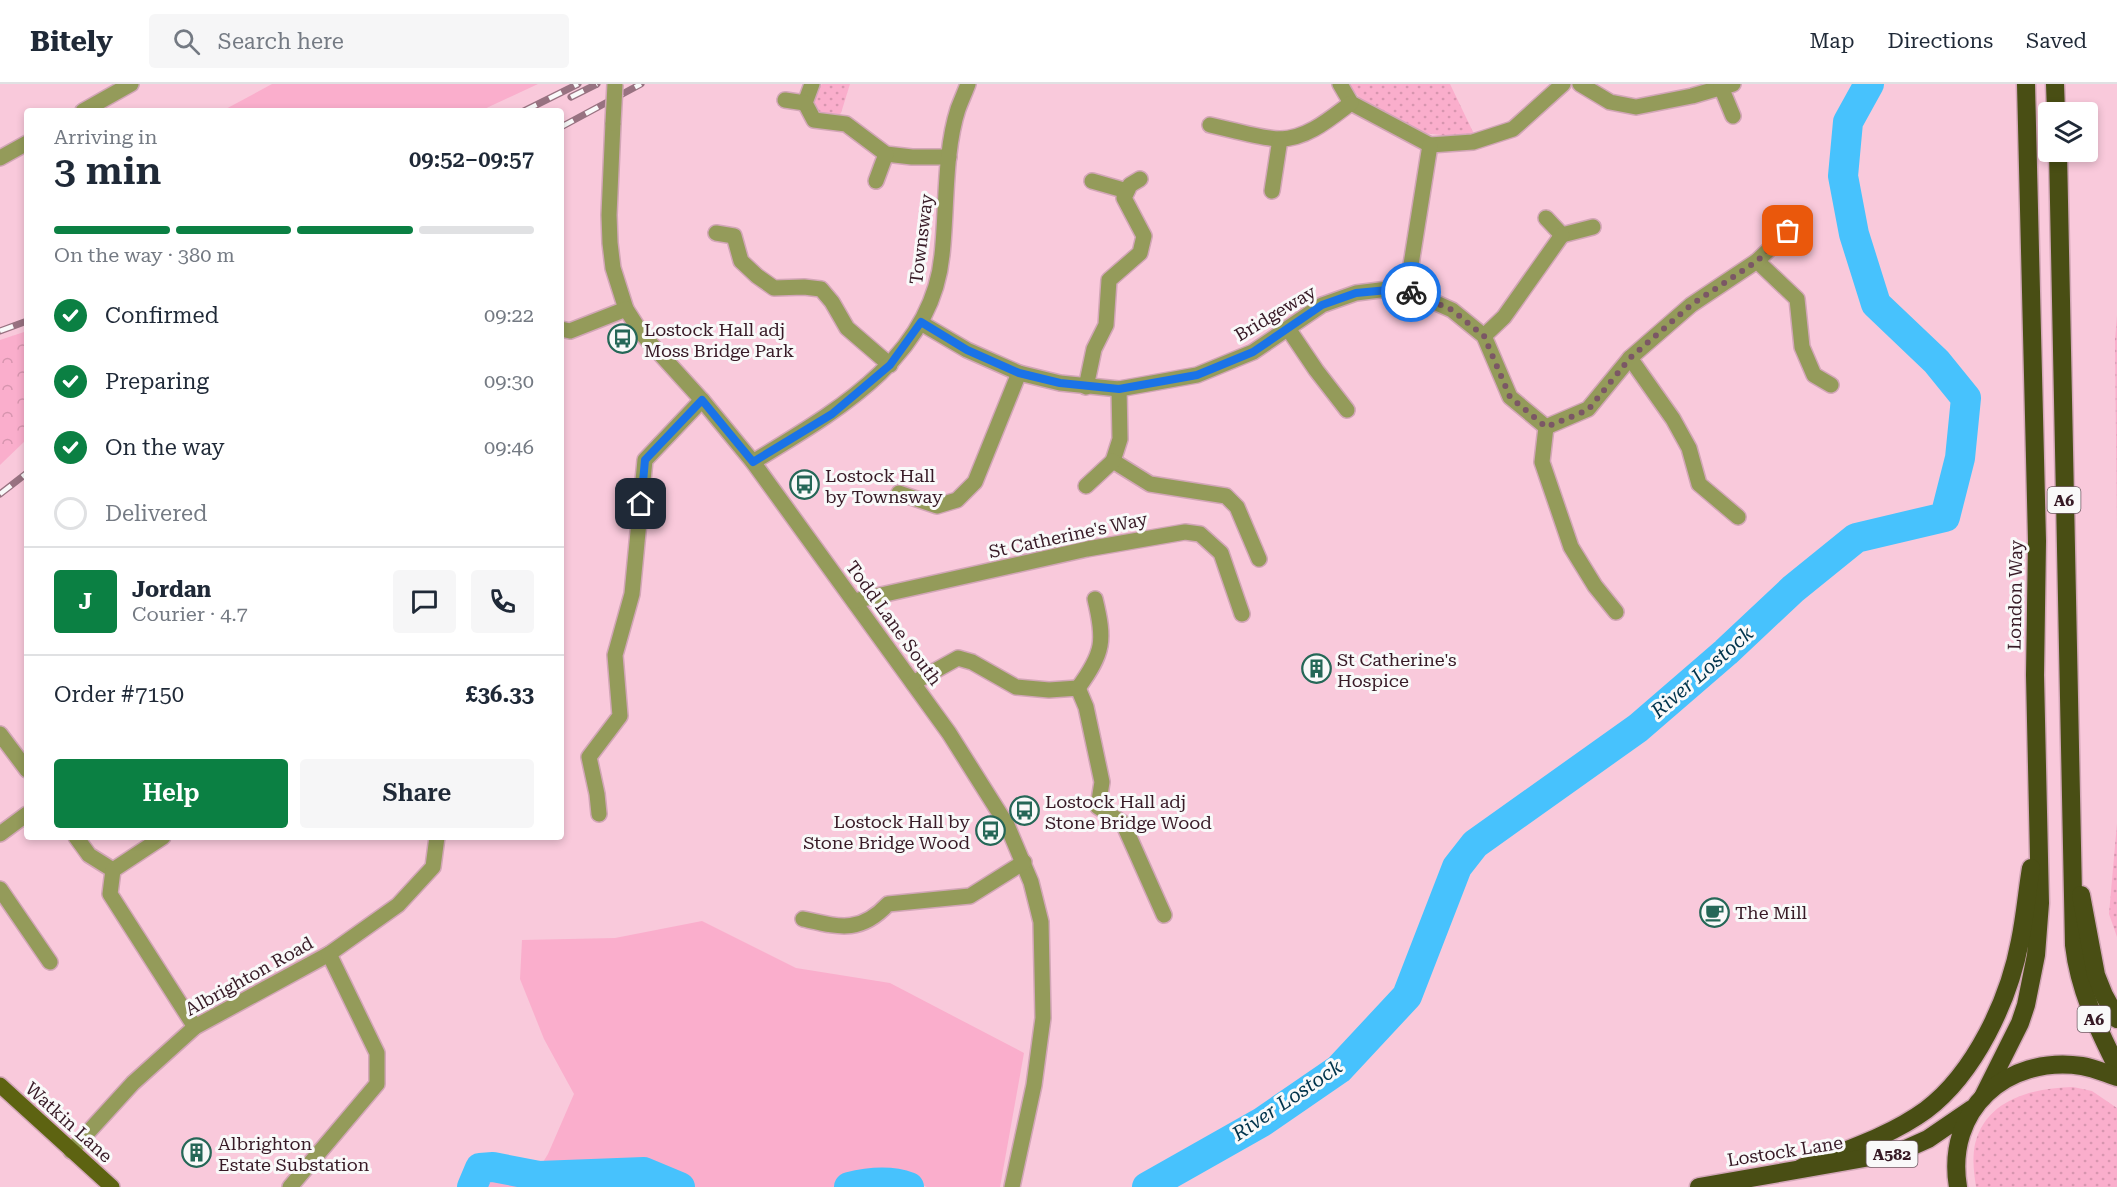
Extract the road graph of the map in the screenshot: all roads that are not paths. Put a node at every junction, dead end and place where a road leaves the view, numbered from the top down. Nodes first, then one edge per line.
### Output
1 (131, 84) edge
2 (615, 84) edge
3 (812, 84) edge
4 (968, 84) edge
5 (1340, 84) edge
6 (1563, 84) edge
7 (1580, 84) edge
8 (2026, 84) edge
9 (2055, 84) edge
10 (1727, 86) edge
11 (785, 100) dead end
12 (2056, 102) edge
13 (805, 103) junction
14 (1351, 103) junction
15 (88, 108) edge
16 (1733, 116) dead end
17 (1210, 125) dead end
18 (1280, 139) junction
19 (24, 145) edge
20 (1430, 145) junction
21 (886, 154) junction
22 (0, 158) edge
23 (949, 158) junction
24 (2058, 162) edge
25 (1140, 179) dead end
26 (876, 181) dead end
27 (1092, 181) dead end
28 (1127, 191) junction
29 (1272, 191) dead end
30 (1804, 216) dead end
31 (1546, 218) dead end
32 (1593, 227) dead end
33 (716, 233) dead end
34 (1563, 235) junction
35 (1757, 261) junction
36 (1407, 290) junction
37 (626, 309) junction
38 (921, 322) junction
39 (564, 330) edge
40 (1288, 330) junction
41 (1484, 336) junction
42 (1630, 358) junction
43 (890, 365) junction
44 (1019, 373) junction
45 (1831, 385) dead end
46 (1086, 387) junction
47 (1119, 389) junction
48 (702, 400) junction
49 (1347, 410) dead end
50 (1546, 427) junction
51 (1113, 461) junction
52 (753, 462) junction
53 (1086, 486) dead end
54 (899, 493) dead end
55 (1738, 517) dead end
56 (1259, 559) dead end
57 (1095, 599) dead end
58 (854, 601) junction
59 (1616, 612) dead end
60 (1242, 614) dead end
61 (914, 683) junction
62 (1078, 688) junction
63 (0, 734) edge
64 (24, 766) edge
65 (598, 814) dead end
66 (24, 816) edge
67 (2037, 831) junction
68 (0, 834) edge
69 (78, 840) edge
70 (158, 840) edge
71 (437, 840) edge
72 (2072, 849) junction
73 (1024, 862) junction
74 (113, 870) junction
75 (0, 889) edge
76 (1164, 915) dead end
77 (802, 919) dead end
78 (329, 954) junction
79 (50, 962) dead end
80 (2117, 1019) edge
81 (195, 1027) junction
82 (2117, 1067) edge
83 (2117, 1077) edge
84 (0, 1085) edge
85 (1978, 1103) junction
86 (71, 1151) junction
87 (1801, 1168) junction
88 (112, 1187) edge
89 (290, 1187) edge
90 (1012, 1187) edge
91 (1699, 1187) edge
92 (1958, 1187) edge

1 - 15 street
2 - 37 street, Todd Lane South, bridge
3 - 13 street
4 - 23 street, Townsway
5 - 14 street
6 - 20 street
7 - 10 street
8 - 67 highway, London Way / A6
9 - 12 highway
10 - 16 street
11 - 13 street
13 - 21 street
14 - 18 street
14 - 20 street
17 - 18 street
18 - 29 street
19 - 22 street
20 - 36 street
21 - 23 street
21 - 26 street
23 - 38 street, Townsway
24 - 72 highway, A6
25 - 28 street
27 - 28 street
28 - 46 street
30 - 35 street
31 - 34 street
32 - 34 street
33 - 43 street
34 - 41 street
35 - 42 street
35 - 45 street
36 - 40 street, Bridgeway
36 - 41 street, Bridgeway
37 - 39 street
37 - 48 street, Todd Lane South
38 - 43 street, Townsway
38 - 44 street, Bridgeway
40 - 47 street, Bridgeway
40 - 49 street
41 - 50 street, Bridgeway
42 - 50 street
42 - 55 street
43 - 52 street, Townsway
44 - 46 street, Bridgeway
44 - 54 street
46 - 47 street, Bridgeway
47 - 51 street
48 - 52 street, Todd Lane South
48 - 65 street
50 - 59 street
51 - 53 street
51 - 56 street
52 - 58 street, Todd Lane South
57 - 62 street
58 - 60 street, St Catherine's Way
58 - 61 street, Todd Lane South
61 - 62 street
61 - 73 street, Todd Lane South
62 - 76 street
63 - 64 street
66 - 68 street
67 - 85 highway, London Way / A6
67 - 87 highway
69 - 74 street
70 - 74 street
71 - 78 street, Albrighton Road
72 - 80 highway
72 - 82 highway, A6
73 - 77 street
73 - 90 street, Todd Lane South
74 - 81 street
75 - 79 street
78 - 81 street, Albrighton Road
78 - 89 street
81 - 86 street, Albrighton Road
83 - 85 highway, Lostock Lane
84 - 86 main road, Watkin Lane
85 - 87 highway, Lostock Lane / A582
85 - 92 highway, London Way
86 - 88 main road, Watkin Lane
87 - 91 highway, Lostock Lane / A582

